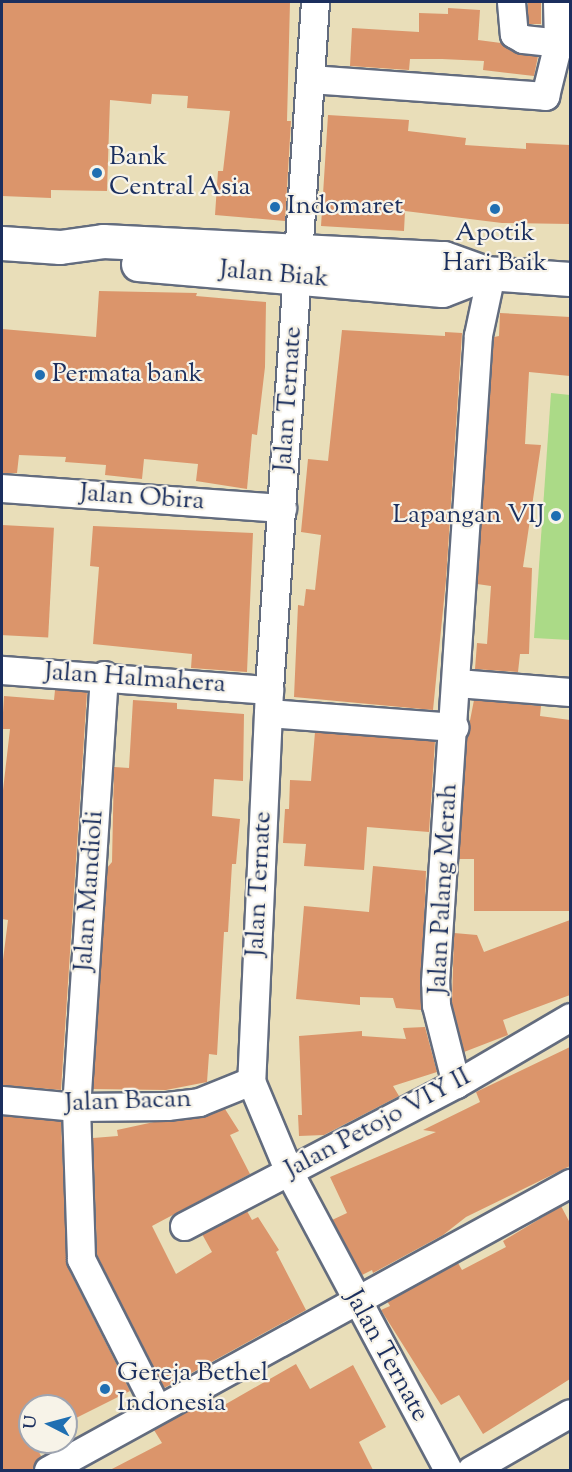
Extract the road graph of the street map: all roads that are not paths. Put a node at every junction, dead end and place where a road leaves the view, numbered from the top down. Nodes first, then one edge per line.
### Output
1 (315, 2) edge
2 (511, 2) edge
3 (557, 2) edge
4 (564, 43) edge
5 (310, 79) junction
6 (2, 243) edge
7 (298, 264) junction
8 (489, 273) junction
9 (570, 279) edge
10 (2, 488) edge
11 (282, 508) junction
12 (2, 670) edge
13 (104, 675) junction
14 (457, 683) junction
15 (570, 692) edge
16 (269, 701) junction
17 (454, 727) junction
18 (570, 1017) edge
19 (251, 1081) junction
20 (456, 1084) junction
21 (2, 1100) edge
22 (76, 1107) junction
23 (289, 1172) junction
24 (570, 1183) edge
25 (184, 1226) dead end
26 (355, 1301) junction
27 (153, 1401) dead end
28 (570, 1413) edge
29 (48, 1470) edge
30 (448, 1470) edge
31 (471, 1470) edge

1 - 5 street, Jalan Ternate
2 - 4 street
3 - 4 street
4 - 5 street
5 - 7 street, Jalan Ternate
6 - 7 main road, Jalan Biak
7 - 8 main road, Jalan Biak
7 - 11 street, Jalan Ternate
8 - 9 main road, Jalan Biak
8 - 14 street, Jalan Palang Merah
10 - 11 street, Jalan Obira
11 - 16 street, Jalan Ternate
12 - 13 street, Jalan Halmahera
13 - 16 street, Jalan Halmahera
13 - 22 street, Jalan Mandioli
14 - 15 street
14 - 17 street, Jalan Palang Merah
16 - 17 street
16 - 19 street, Jalan Ternate
17 - 20 street, Jalan Palang Merah
18 - 20 street, Jalan Petojo VIY II
19 - 22 street, Jalan Bacan
19 - 23 street, Jalan Ternate
20 - 23 street, Jalan Petojo VIY II
21 - 22 street, Jalan Bacan
22 - 27 street, Jalan Mandioli
23 - 25 street, Jalan Petojo VIY II
23 - 26 street, Jalan Ternate
24 - 26 street
26 - 29 street
26 - 30 street, Jalan Ternate
28 - 31 street

